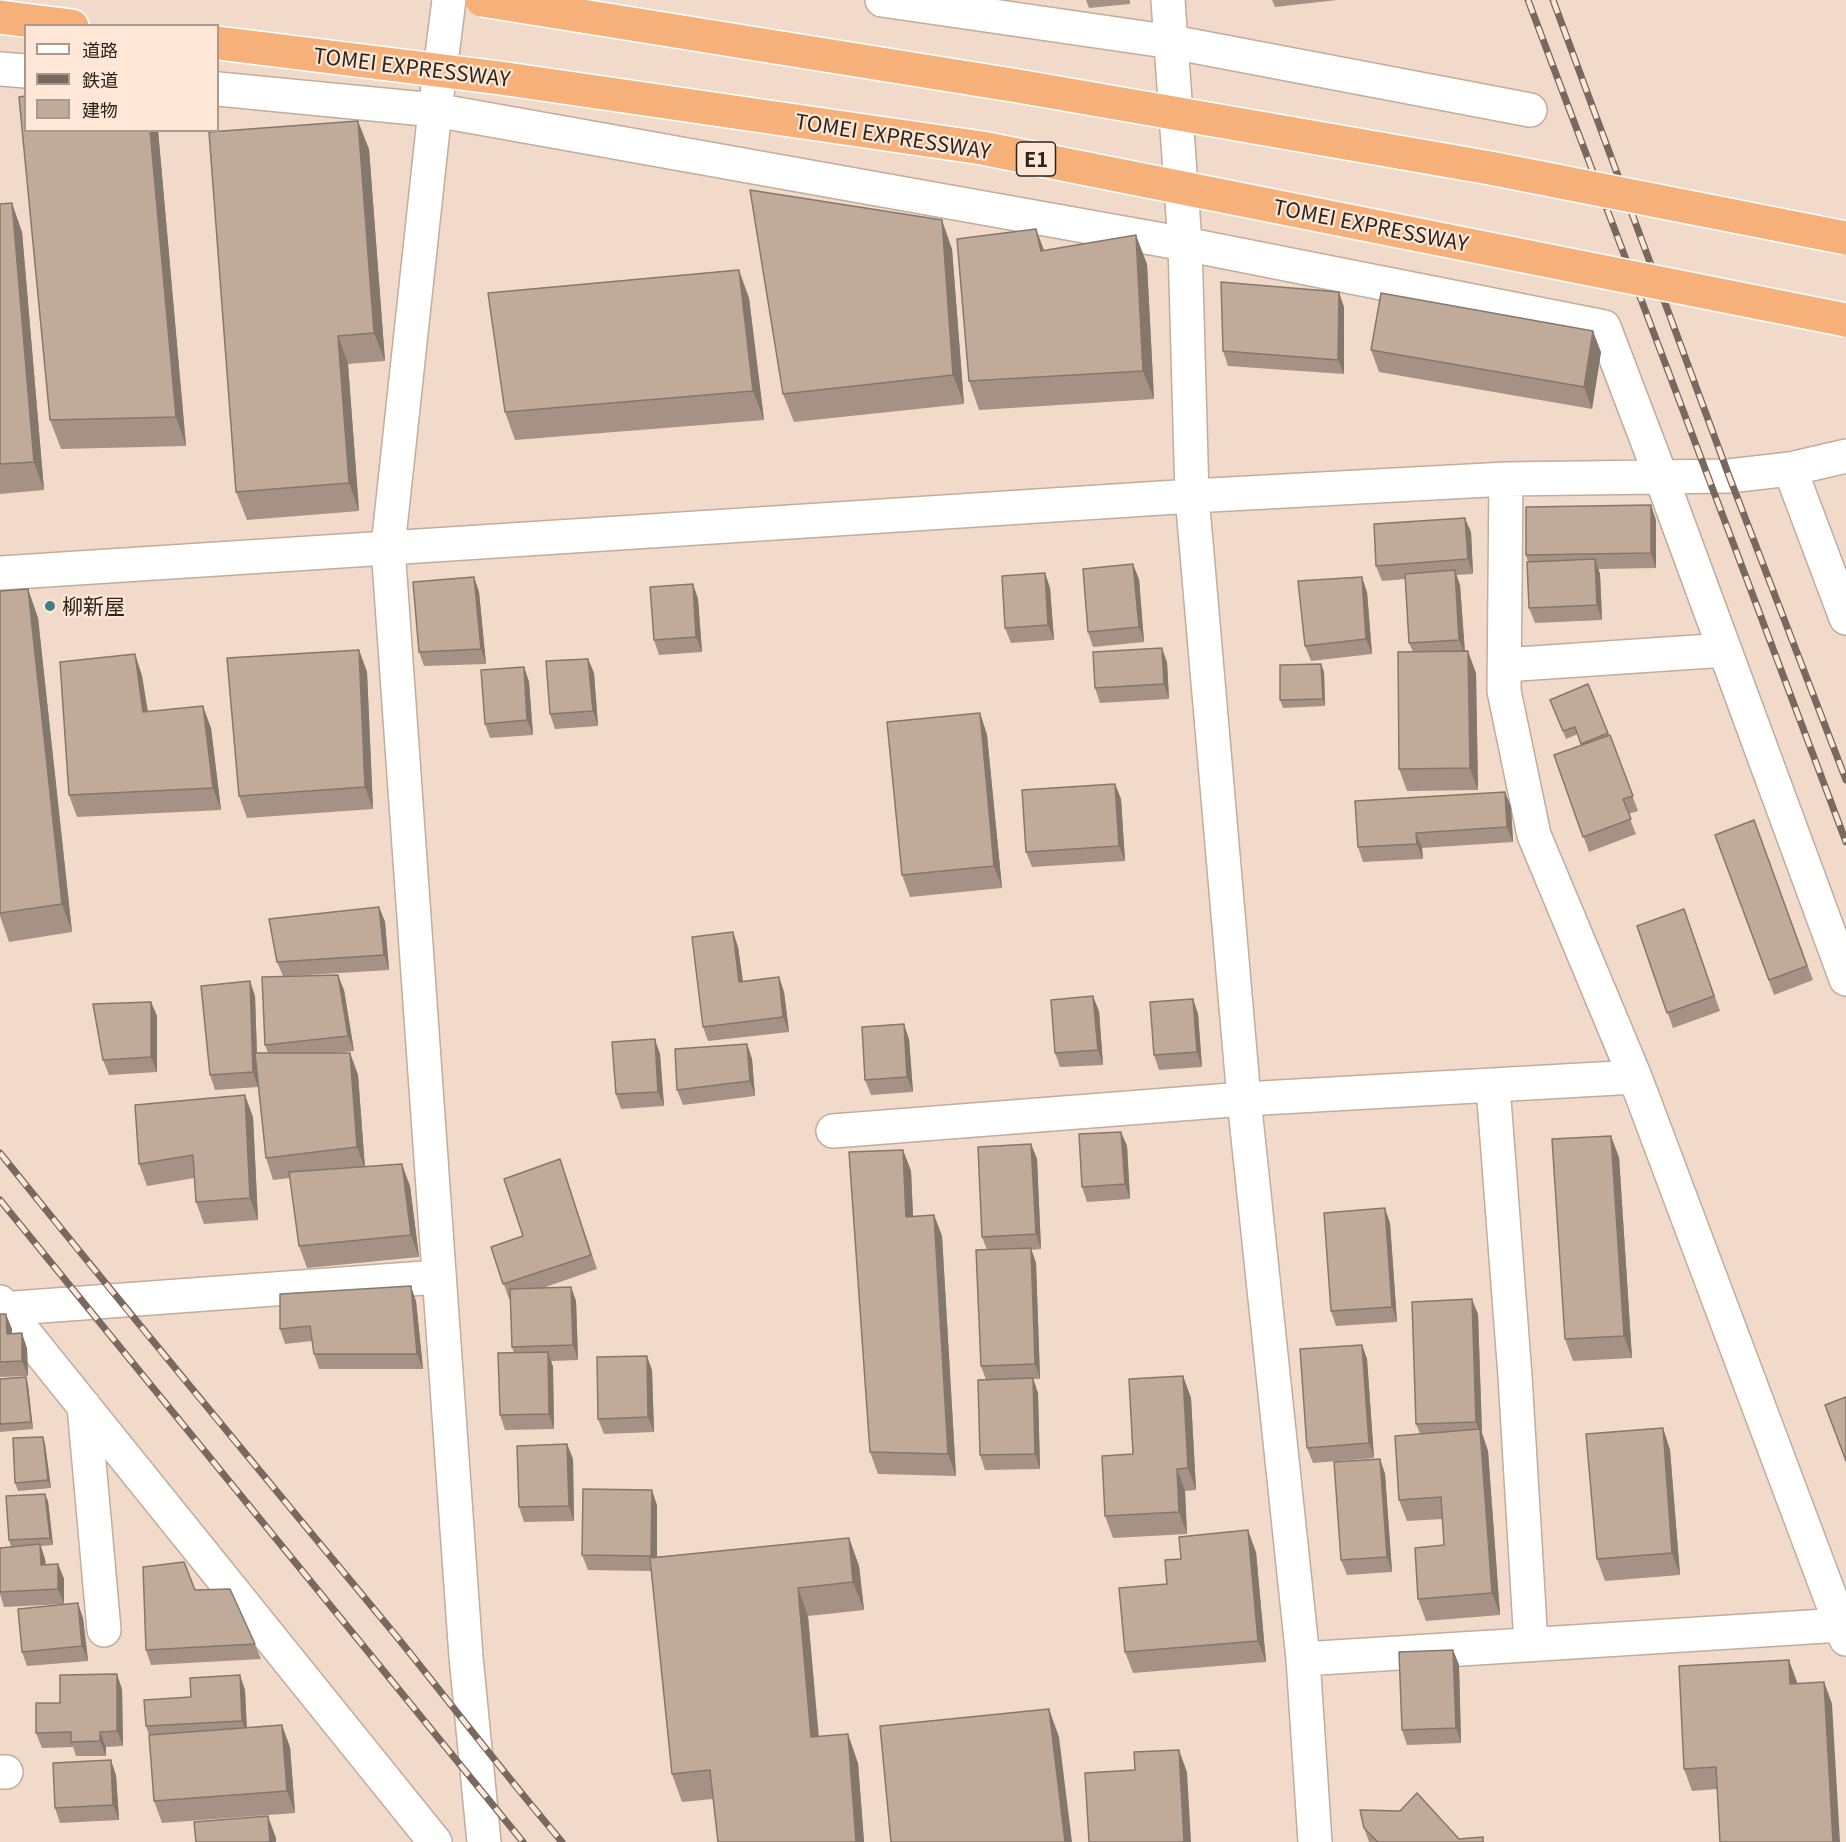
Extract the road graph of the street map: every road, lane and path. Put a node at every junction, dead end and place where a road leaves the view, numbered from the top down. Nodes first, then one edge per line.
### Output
1 (449, 0) edge
2 (482, 0) edge
3 (882, 0) edge
4 (1168, 0) edge
5 (0, 17) edge
6 (56, 24) edge
7 (1172, 42) junction
8 (219, 43) edge
9 (0, 69) edge
10 (24, 71) edge
11 (219, 89) edge
12 (435, 110) junction
13 (1530, 110) dead end
14 (1846, 238) edge
15 (1185, 244) junction
16 (1846, 320) edge
17 (1846, 456) edge
18 (1790, 469) junction
19 (1661, 477) junction
20 (1506, 479) junction
21 (1192, 496) junction
22 (388, 548) junction
23 (0, 573) edge
24 (1846, 618) edge
25 (1725, 650) junction
26 (1504, 665) junction
27 (1846, 979) edge
28 (1635, 1077) junction
29 (1493, 1086) junction
30 (1244, 1100) junction
31 (833, 1131) dead end
32 (438, 1277) junction
33 (2, 1306) edge
34 (84, 1406) junction
35 (1844, 1629) edge
36 (105, 1630) dead end
37 (1531, 1644) junction
38 (1303, 1659) junction
39 (435, 1842) edge
40 (484, 1842) edge
41 (1315, 1842) edge

1 - 12 street
2 - 14 highway, bridge
3 - 7 street
4 - 7 street
5 - 6 highway
7 - 13 street
7 - 15 street
8 - 16 highway, TOMEI EXPRESSWAY / E1, bridge
9 - 10 street
11 - 12 street
12 - 15 street
12 - 22 street
15 - 19 street
15 - 21 street
17 - 18 street
18 - 19 street
18 - 24 street
19 - 20 street
19 - 25 street
20 - 21 street
20 - 26 street
21 - 22 street
21 - 30 street
22 - 23 street
22 - 32 street
25 - 26 street
25 - 27 street
26 - 28 street
28 - 29 street
28 - 35 street
29 - 30 street
29 - 37 street
30 - 31 street
30 - 38 street
32 - 33 street
32 - 40 street
33 - 34 street
34 - 36 street
34 - 39 street
35 - 37 street
37 - 38 street
38 - 41 street

